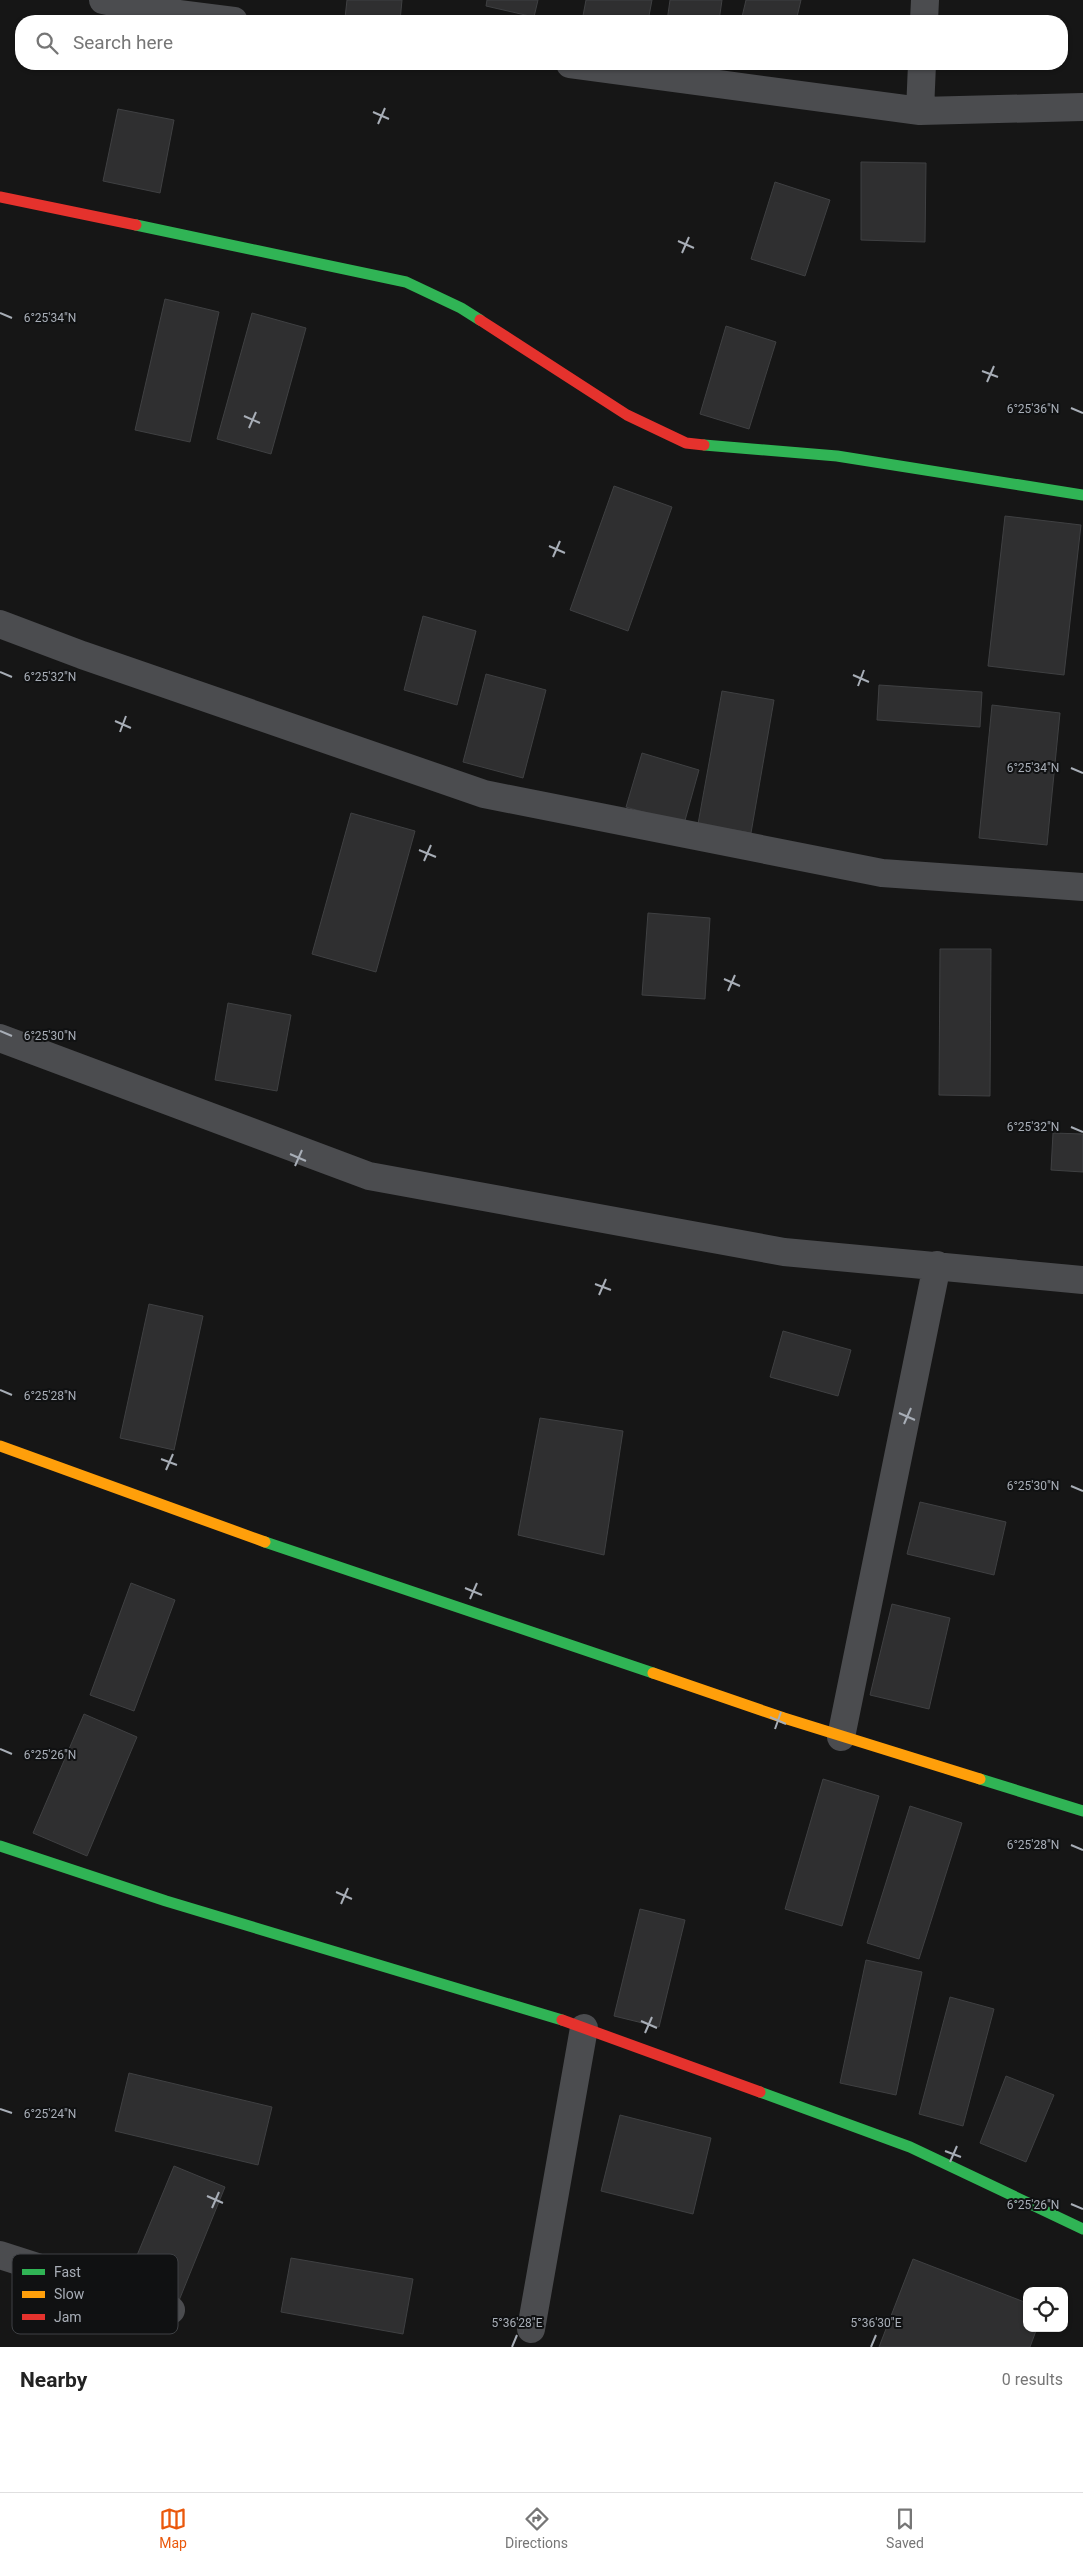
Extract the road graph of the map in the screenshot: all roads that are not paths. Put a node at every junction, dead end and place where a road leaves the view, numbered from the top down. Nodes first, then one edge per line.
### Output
1 (103, 0) edge
2 (925, 0) edge
3 (182, 15) edge
4 (924, 15) edge
5 (615, 70) edge
6 (922, 70) edge
7 (1083, 107) edge
8 (920, 111) junction
9 (0, 197) edge
10 (1083, 495) edge
11 (0, 624) edge
12 (1083, 887) edge
13 (0, 1038) edge
14 (937, 1265) junction
15 (1083, 1280) edge
16 (0, 1446) edge
17 (841, 1737) junction
18 (1083, 1810) edge
19 (0, 1846) edge
20 (584, 2028) junction
21 (1083, 2229) edge
22 (0, 2254) edge
23 (12, 2258) edge
24 (531, 2329) dead end

1 - 3 street
2 - 4 street
5 - 8 street
6 - 8 street
7 - 8 street
9 - 10 street
11 - 12 street
13 - 14 street
14 - 15 street
14 - 17 street
16 - 17 street
17 - 18 street
19 - 20 street
20 - 21 street
20 - 24 street
22 - 23 street

